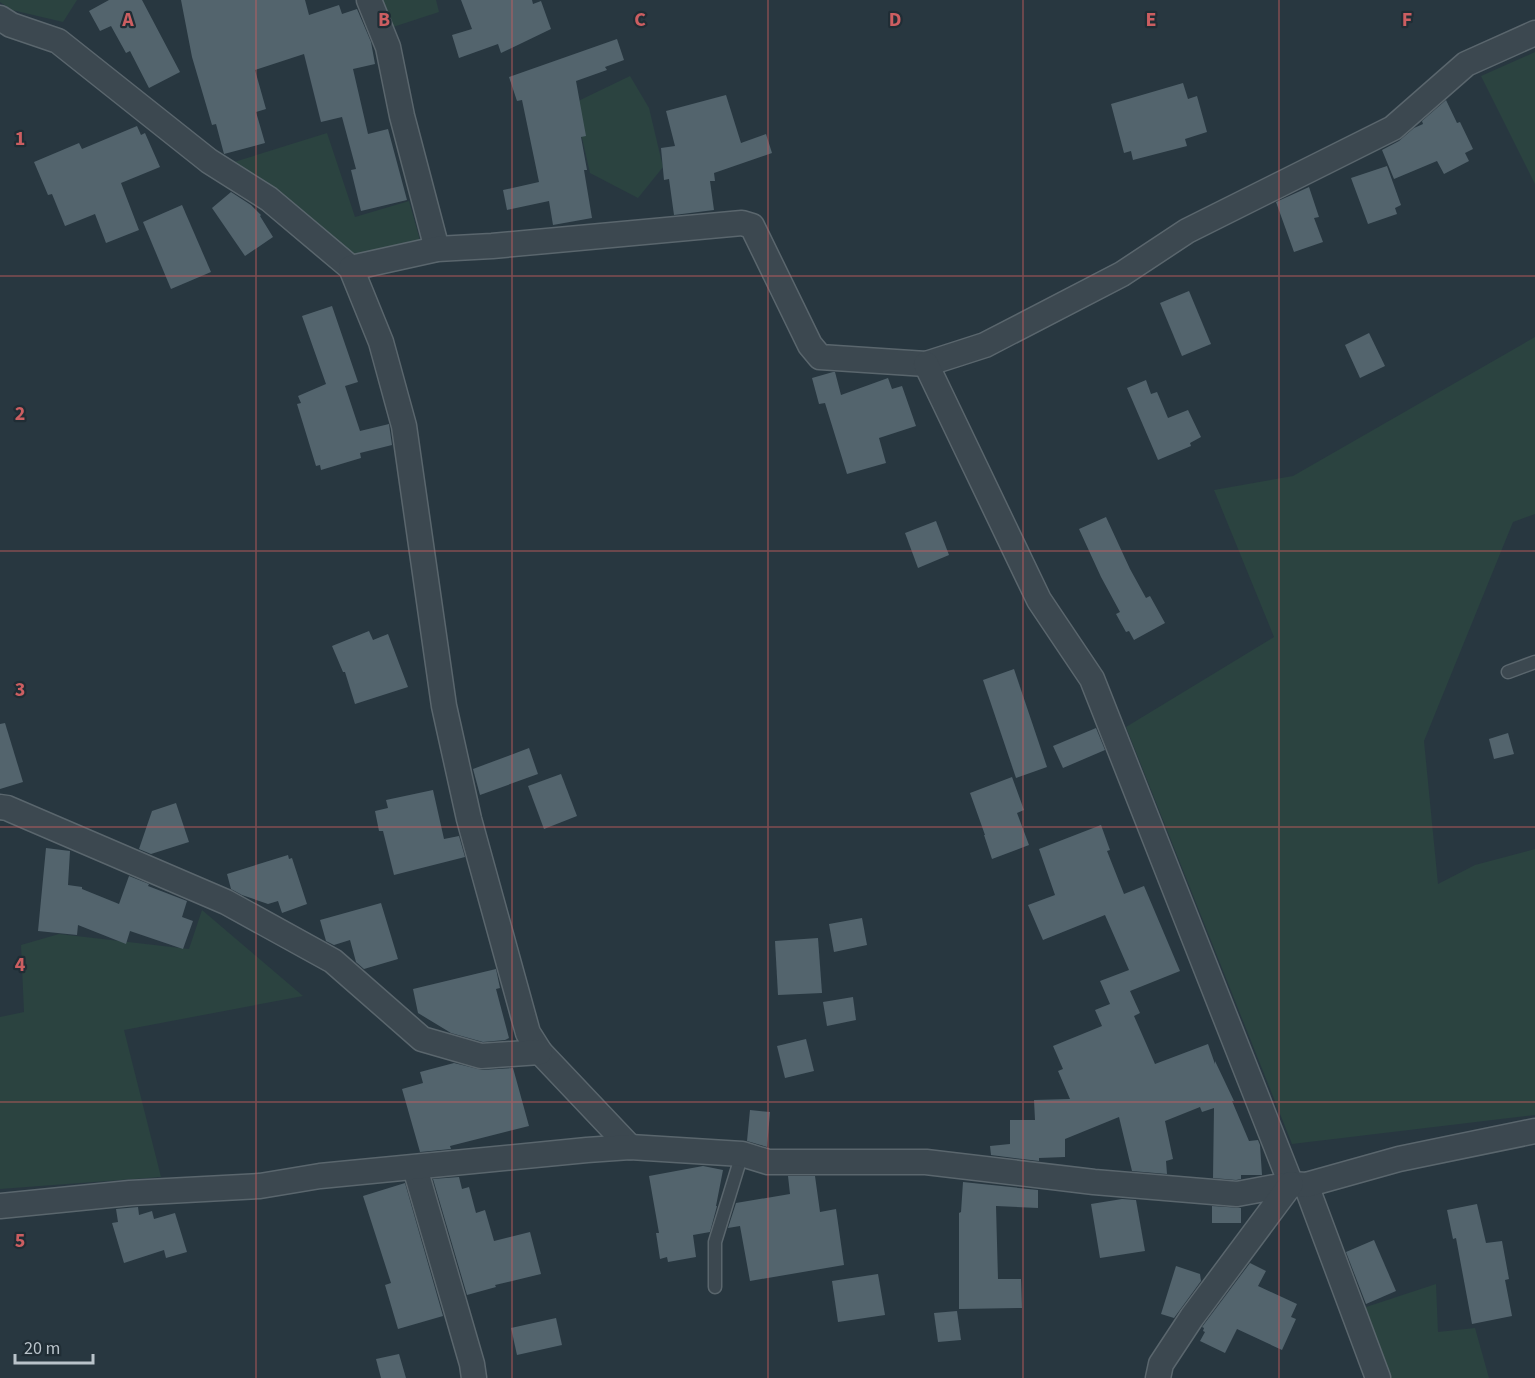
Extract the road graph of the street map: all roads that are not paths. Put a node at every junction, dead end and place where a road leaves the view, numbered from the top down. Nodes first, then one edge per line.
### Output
1 (369, 0) edge
2 (0, 18) edge
3 (1535, 33) edge
4 (437, 249) junction
5 (351, 268) junction
6 (926, 364) junction
7 (1535, 662) edge
8 (1508, 672) dead end
9 (0, 807) edge
10 (540, 1052) junction
11 (1535, 1131) edge
12 (630, 1147) junction
13 (742, 1154) junction
14 (415, 1168) junction
15 (1298, 1184) junction
16 (0, 1206) edge
17 (715, 1287) dead end
18 (474, 1378) edge
19 (1158, 1378) edge
20 (1378, 1378) edge

1 - 4 street
2 - 5 street
3 - 6 street
4 - 5 street
4 - 6 street
5 - 10 street
6 - 15 street
7 - 8 lane
9 - 10 street
10 - 12 street
11 - 15 street
12 - 13 street
12 - 14 street
13 - 15 street
13 - 17 lane
14 - 16 street
14 - 18 street
15 - 19 street
15 - 20 street

